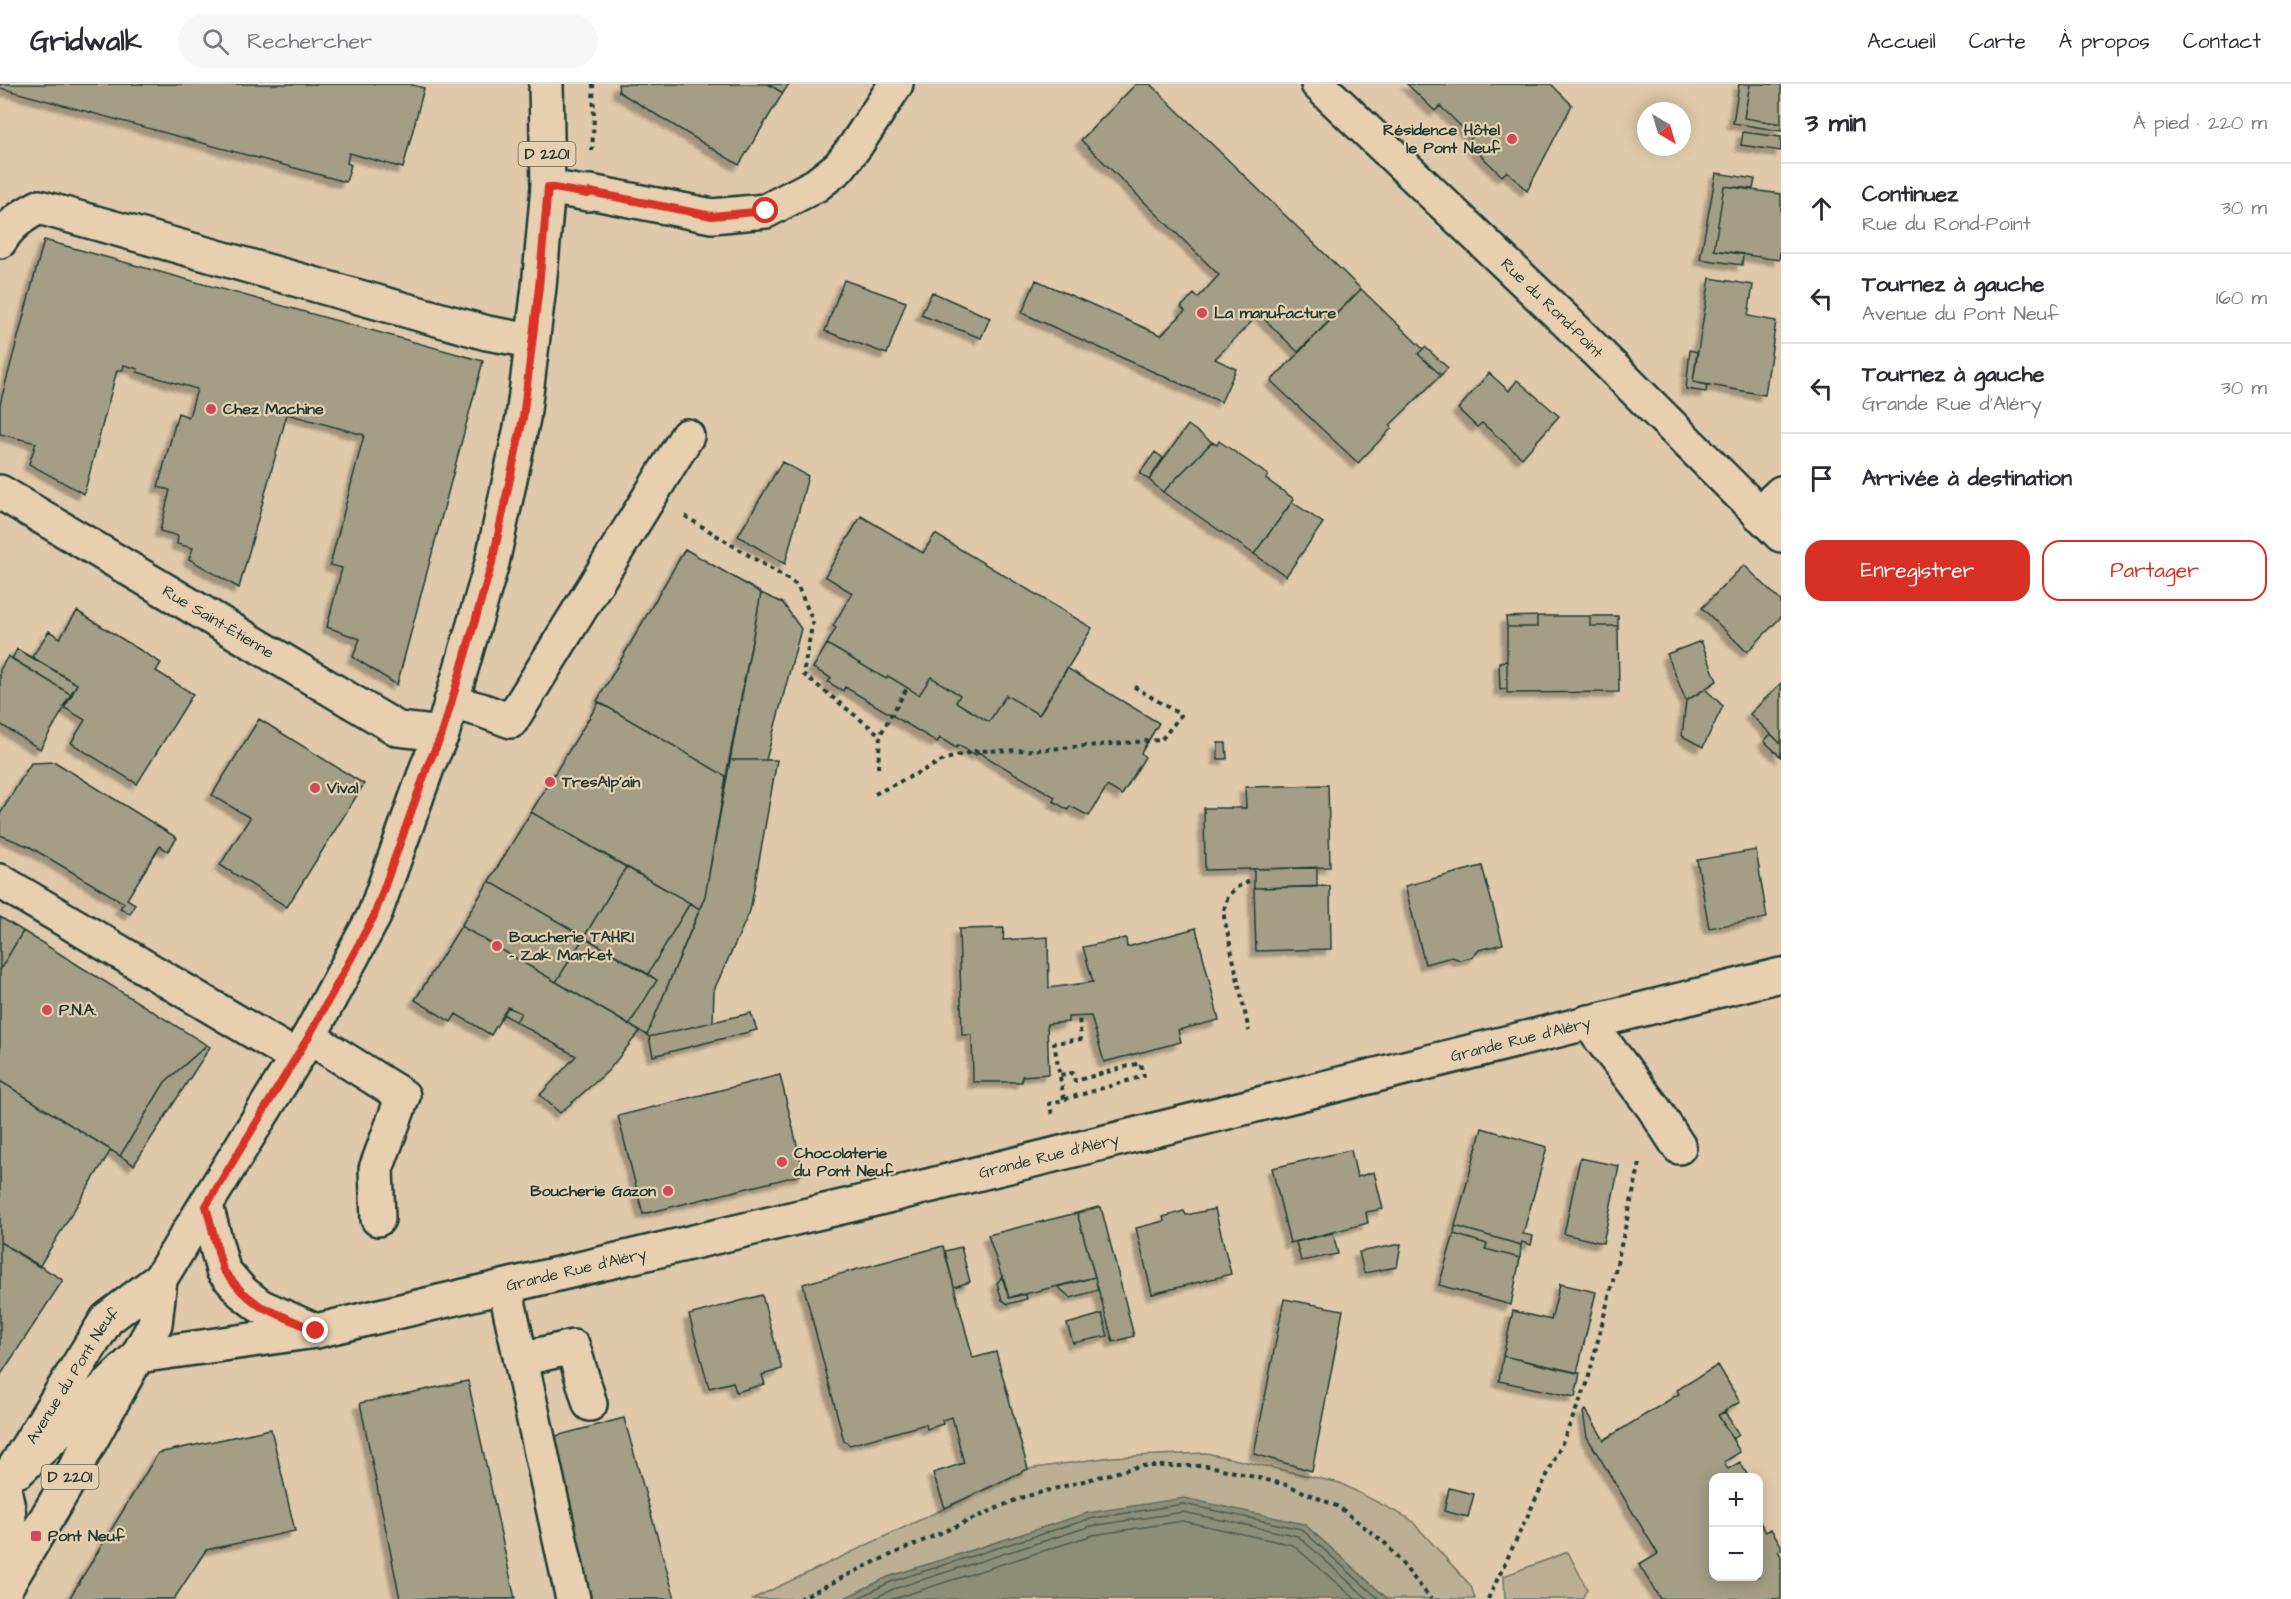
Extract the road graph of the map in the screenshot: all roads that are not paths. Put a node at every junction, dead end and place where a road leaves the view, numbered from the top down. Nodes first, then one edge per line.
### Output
1 (546, 84) edge
2 (896, 84) edge
3 (1318, 84) edge
4 (548, 187) junction
5 (0, 241) edge
6 (532, 341) junction
7 (687, 436) dead end
8 (0, 492) edge
9 (1774, 514) edge
10 (451, 702) junction
11 (442, 734) junction
12 (0, 881) edge
13 (1781, 975) edge
14 (1588, 1022) junction
15 (302, 1047) junction
16 (1679, 1147) dead end
17 (206, 1206) junction
18 (378, 1219) dead end
19 (160, 1279) junction
20 (506, 1287) junction
21 (316, 1331) junction
22 (138, 1356) junction
23 (521, 1359) junction
24 (590, 1404) dead end
25 (1, 1488) edge
26 (0, 1551) edge
27 (0, 1597) edge
28 (573, 1599) edge

1 - 4 street, Avenue du Pont Neuf / D 2201
2 - 4 street
3 - 9 street, Rue du Rond-Point
4 - 6 street, Avenue du Pont Neuf / D 2201
5 - 6 street
6 - 10 street, Avenue du Pont Neuf / D 2201
7 - 10 street
8 - 11 street, Rue Saint-Étienne
10 - 11 street, Avenue du Pont Neuf / D 2201
11 - 15 street, Avenue du Pont Neuf / D 2201
12 - 15 street
13 - 14 street, Grande Rue d'Aléry
14 - 16 street
14 - 20 street, Grande Rue d'Aléry
15 - 17 street, Avenue du Pont Neuf / D 2201
15 - 18 street
17 - 19 street, Avenue du Pont Neuf / D 2201
17 - 21 street
19 - 22 street, Avenue du Pont Neuf / D 2201
19 - 25 street, Avenue du Pont Neuf / D 2201
20 - 21 street, Grande Rue d'Aléry
20 - 23 street
21 - 22 street, Grande Rue d'Aléry
22 - 25 street, Avenue du Pont Neuf
22 - 27 street, Avenue du Pont Neuf / D 2201
23 - 24 street
23 - 28 street
25 - 26 street

